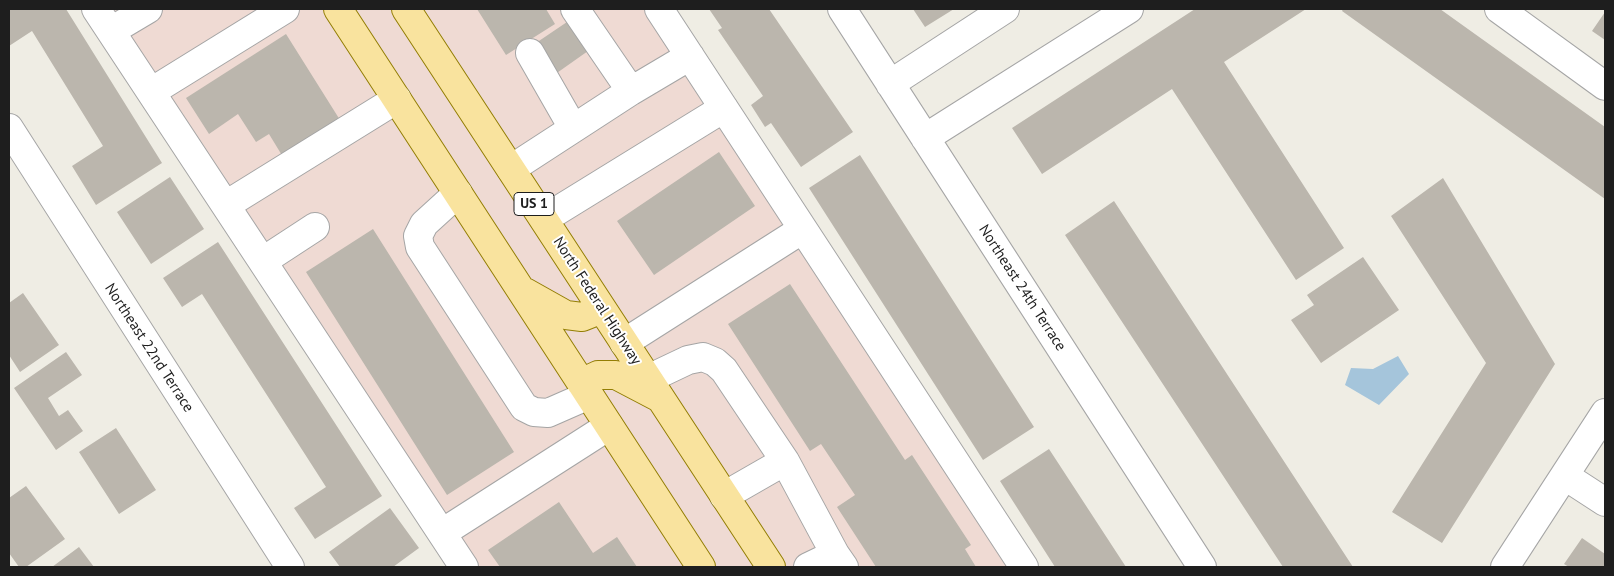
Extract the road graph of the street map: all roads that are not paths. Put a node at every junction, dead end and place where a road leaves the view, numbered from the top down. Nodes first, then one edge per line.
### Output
1 (148, 9) edge
2 (285, 9) edge
3 (338, 9) edge
4 (406, 9) edge
5 (575, 9) edge
6 (659, 9) edge
7 (842, 9) edge
8 (1005, 9) edge
9 (1129, 9) edge
10 (1499, 9) edge
11 (104, 20) edge
12 (530, 53) dead end
13 (690, 56) junction
14 (890, 84) junction
15 (1605, 86) edge
16 (630, 91) junction
17 (151, 92) junction
18 (397, 99) junction
19 (724, 108) junction
20 (9, 128) edge
21 (573, 128) junction
22 (925, 138) junction
23 (511, 169) junction
24 (458, 193) junction
25 (226, 205) junction
26 (544, 219) junction
27 (315, 227) dead end
28 (803, 229) junction
29 (263, 261) junction
30 (521, 290) junction
31 (602, 309) junction
32 (624, 343) junction
33 (585, 389) junction
34 (654, 389) junction
35 (1605, 413) edge
36 (609, 426) junction
37 (784, 461) junction
38 (1564, 476) junction
39 (724, 496) junction
40 (1605, 502) edge
41 (442, 533) junction
42 (839, 561) edge
43 (290, 567) edge
44 (464, 567) edge
45 (702, 567) edge
46 (770, 567) edge
47 (808, 567) edge
48 (1024, 567) edge
49 (1202, 567) edge
50 (1505, 567) edge

1 - 11 street
2 - 17 street
3 - 18 main road
4 - 23 main road, North Federal Highway / US 1
5 - 16 street
6 - 13 street
7 - 14 street, Northeast 24th Terrace
8 - 14 street
9 - 22 street
10 - 15 street
11 - 17 street
12 - 21 street
13 - 16 street
13 - 19 street
14 - 22 street, Northeast 24th Terrace
16 - 21 street
17 - 25 street
18 - 24 main road
18 - 25 street
19 - 26 street
19 - 28 street
20 - 43 street, Northeast 22nd Terrace
21 - 23 street
22 - 49 street, Northeast 24th Terrace
23 - 26 main road, North Federal Highway / US 1
24 - 30 main road
24 - 33 street
25 - 29 street
26 - 31 main road, North Federal Highway / US 1
27 - 29 street
28 - 32 street
28 - 48 street
29 - 41 street
30 - 31 main road
30 - 33 main road
31 - 32 main road, North Federal Highway / US 1
32 - 34 main road, North Federal Highway / US 1
33 - 34 main road
33 - 36 main road
34 - 37 street
34 - 39 main road, North Federal Highway / US 1
35 - 38 street
36 - 41 street
36 - 45 main road
37 - 39 street
37 - 42 street
38 - 40 street
38 - 50 street
39 - 46 main road, North Federal Highway / US 1
41 - 44 street
42 - 47 street

